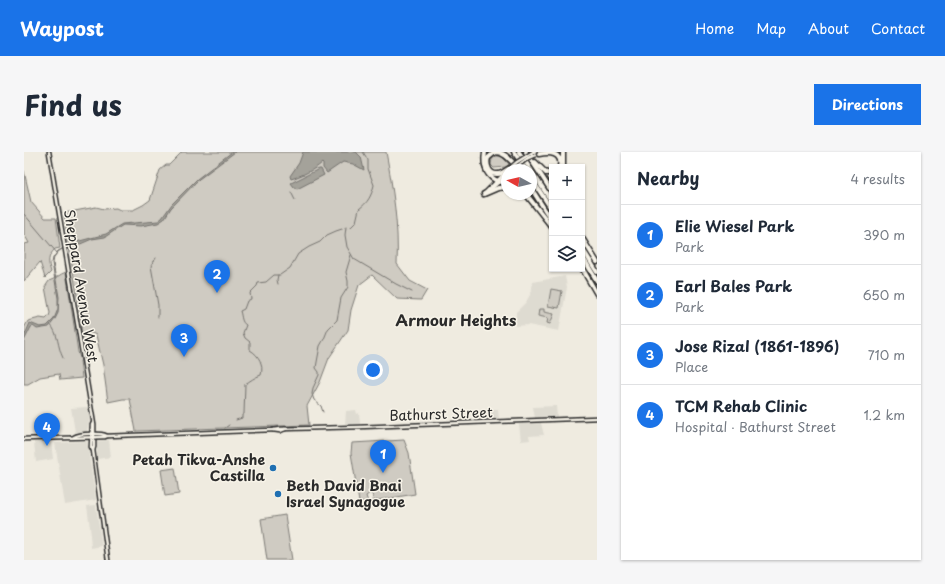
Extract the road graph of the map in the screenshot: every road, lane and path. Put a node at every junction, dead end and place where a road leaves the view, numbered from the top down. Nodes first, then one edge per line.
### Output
1 (49, 152) edge
2 (484, 152) edge
3 (507, 152) edge
4 (514, 152) edge
5 (519, 152) edge
6 (545, 152) edge
7 (563, 152) edge
8 (535, 153) edge
9 (527, 154) edge
10 (514, 164) edge
11 (515, 164) edge
12 (516, 164) edge
13 (522, 164) edge
14 (527, 164) edge
15 (561, 164) edge
16 (563, 164) edge
17 (549, 173) edge
18 (501, 174) edge
19 (501, 179) edge
20 (537, 179) edge
21 (501, 180) edge
22 (498, 182) junction
23 (537, 187) edge
24 (549, 187) edge
25 (501, 188) edge
26 (484, 194) joint
27 (537, 197) edge
28 (531, 200) edge
29 (551, 200) edge
30 (549, 205) edge
31 (549, 216) edge
32 (549, 223) edge
33 (585, 243) edge
34 (585, 253) edge
35 (585, 261) edge
36 (597, 262) edge
37 (584, 272) edge
38 (597, 272) edge
39 (597, 281) edge
40 (597, 294) edge
41 (597, 418) edge
42 (93, 436) junction
43 (24, 439) edge
44 (108, 560) edge

1 - 42 main road, Sheppard Avenue West
2 - 22 highway
3 - 11 highway
4 - 13 highway
5 - 14 highway
6 - 8 main road
7 - 16 highway
8 - 12 main road, bridge
8 - 15 highway
9 - 17 highway
9 - 24 highway
10 - 18 highway
19 - 22 main road
20 - 29 highway
21 - 22 main road
22 - 26 main road
23 - 30 highway
25 - 26 highway
27 - 31 highway
28 - 32 highway
33 - 36 highway
34 - 38 highway
35 - 39 highway
37 - 40 highway
41 - 42 main road, Bathurst Street
42 - 43 main road, Bathurst Street
42 - 44 main road, Sheppard Avenue West

